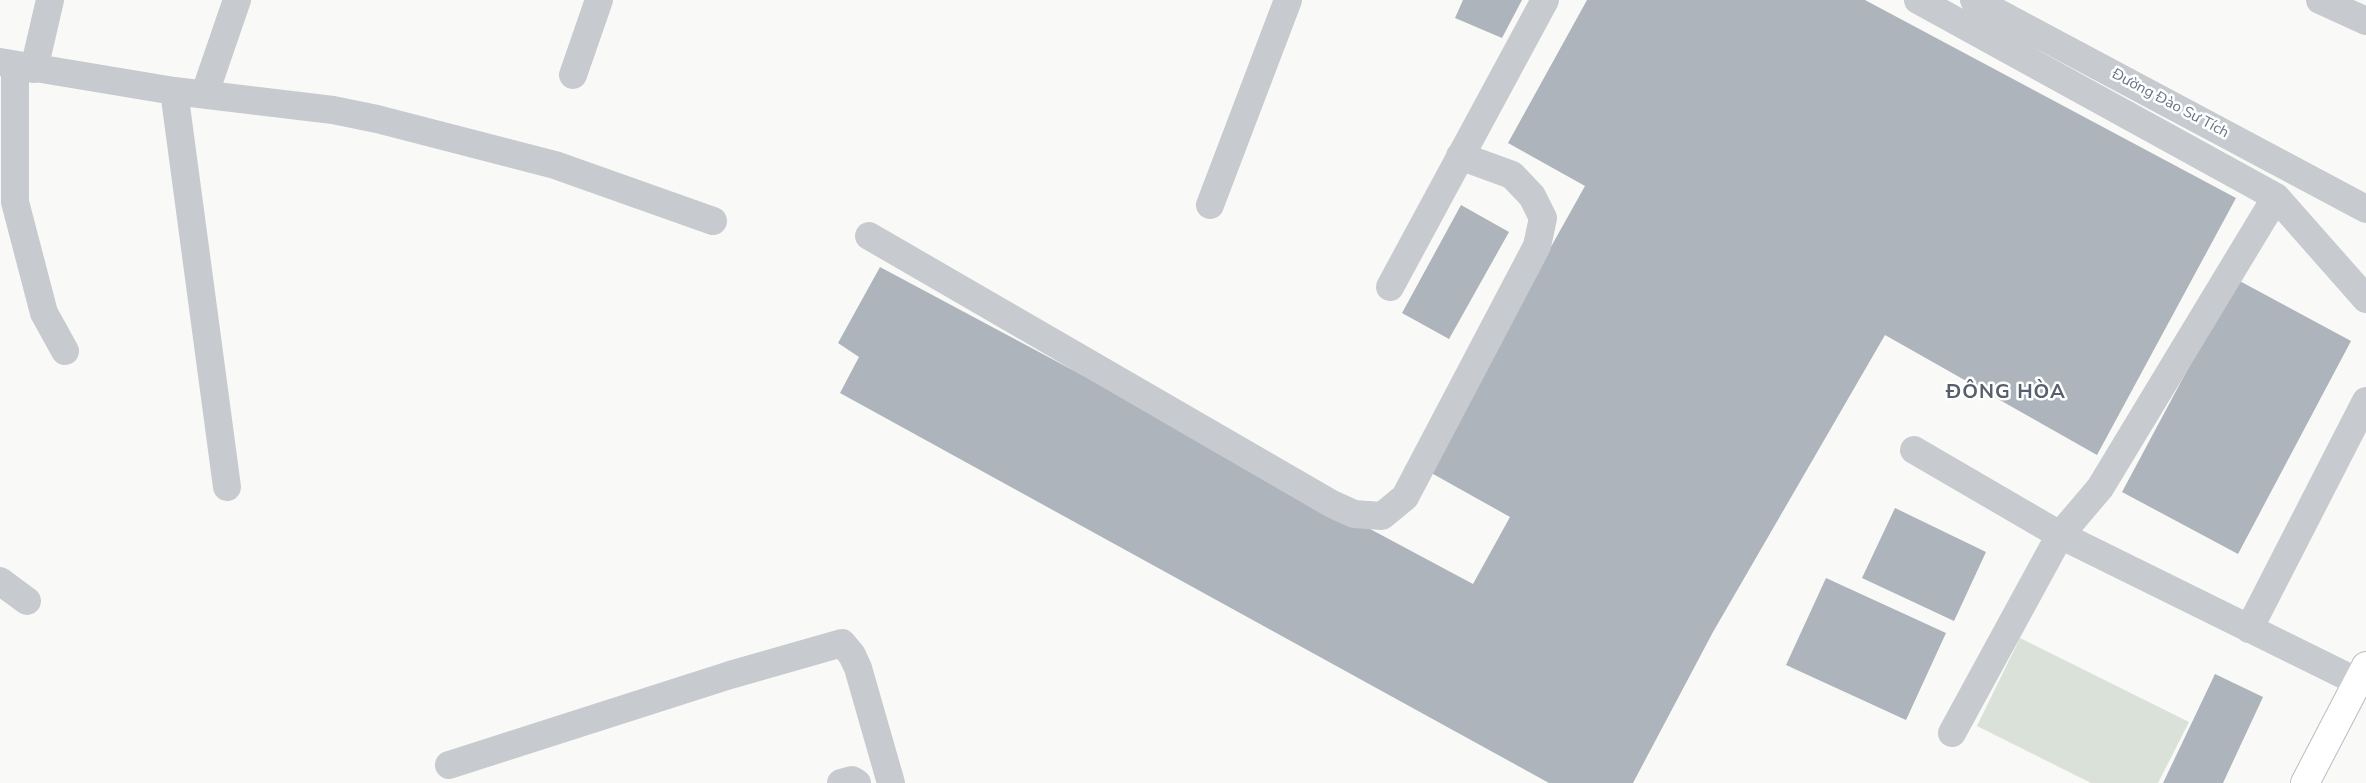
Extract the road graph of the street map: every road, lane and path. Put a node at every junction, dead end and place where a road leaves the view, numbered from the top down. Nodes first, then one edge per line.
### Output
1 (50, 0) edge
2 (237, 0) edge
3 (598, 0) edge
4 (1288, 0) edge
5 (1545, 0) edge
6 (1918, 0) edge
7 (1974, 0) edge
8 (2320, 0) edge
9 (2366, 21) edge
10 (16, 66) edge
11 (573, 75) dead end
12 (174, 91) junction
13 (205, 93) junction
14 (1460, 156) junction
15 (2276, 197) junction
16 (1210, 205) dead end
17 (2366, 209) edge
18 (713, 221) dead end
19 (869, 236) dead end
20 (1390, 287) dead end
21 (2366, 299) edge
22 (65, 351) dead end
23 (2366, 401) edge
24 (1914, 450) dead end
25 (227, 487) dead end
26 (2060, 535) junction
27 (0, 581) edge
28 (27, 601) dead end
29 (2249, 629) junction
30 (2362, 674) edge
31 (1952, 733) dead end
32 (449, 765) dead end
33 (884, 781) edge
34 (841, 783) edge
35 (857, 783) edge
36 (2305, 783) edge

1 - 10 street
2 - 13 street
3 - 11 street
4 - 16 street
5 - 14 street
6 - 15 street
7 - 17 street, Đường Đào Sư Tích
8 - 9 street
10 - 12 street
10 - 22 street
12 - 13 street
12 - 25 street
13 - 18 street
14 - 19 street
14 - 20 street
15 - 21 street
15 - 26 street
23 - 29 street
24 - 26 street
26 - 29 street
26 - 31 street
27 - 28 street
29 - 30 street
30 - 36 main road
32 - 33 street
34 - 35 street

